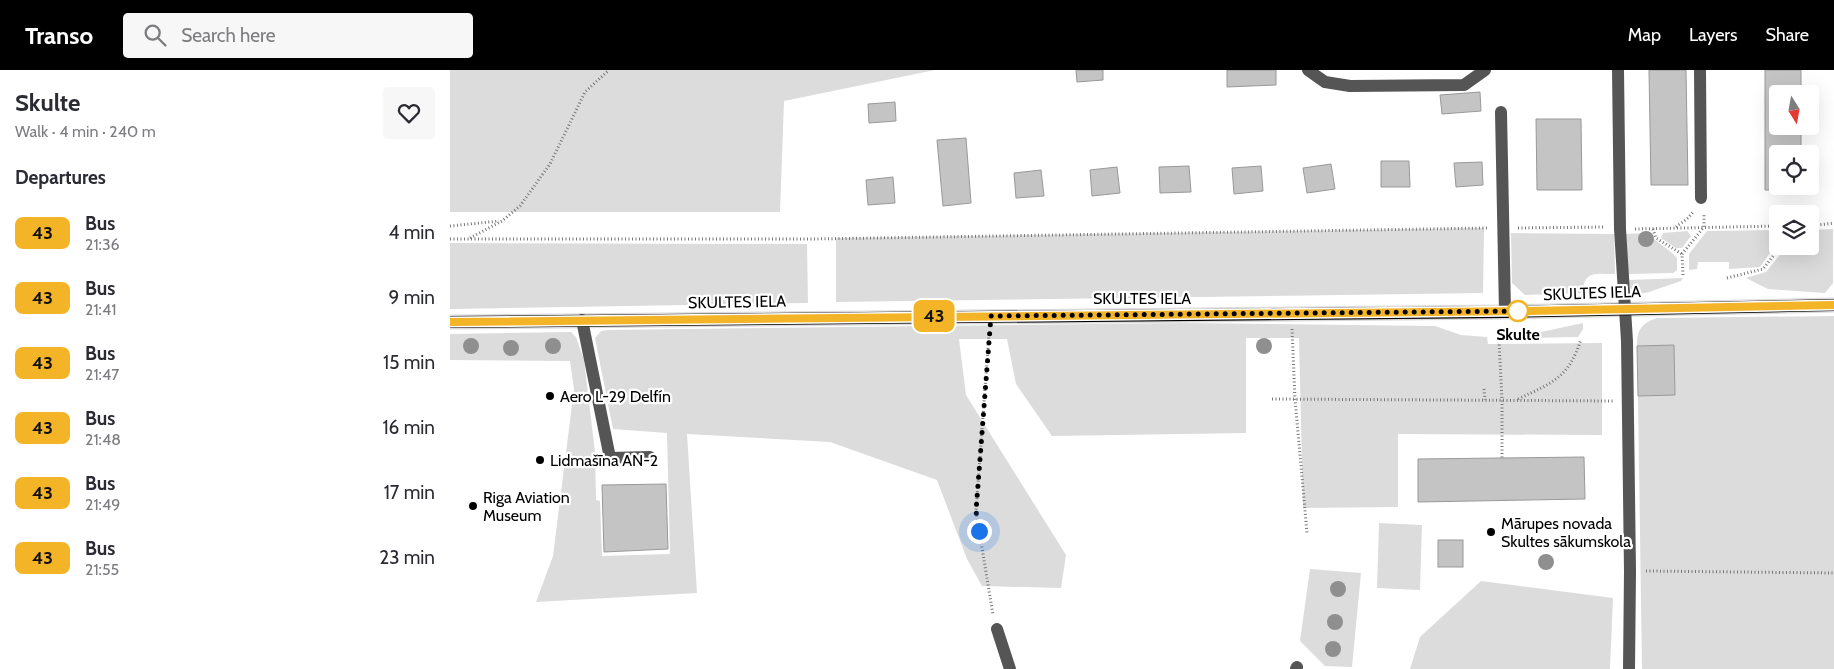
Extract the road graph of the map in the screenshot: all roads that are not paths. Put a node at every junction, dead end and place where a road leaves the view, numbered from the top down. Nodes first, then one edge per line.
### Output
1 (1308, 70) edge
2 (1485, 70) edge
3 (1618, 70) edge
4 (1700, 70) edge
5 (1501, 112) dead end
6 (1702, 198) road end
7 (1834, 305) edge
8 (1626, 308) junction
9 (1505, 312) junction
10 (582, 320) junction
11 (450, 322) edge
12 (650, 457) dead end
13 (997, 629) road end
14 (1010, 669) edge
15 (1629, 669) edge

1 - 2 street
3 - 8 street
4 - 6 street
5 - 9 street
7 - 8 main road, SKULTES IELA
8 - 9 main road, SKULTES IELA
8 - 15 street
9 - 10 main road, SKULTES IELA
10 - 11 main road, SKULTES IELA
10 - 12 street
13 - 14 street

